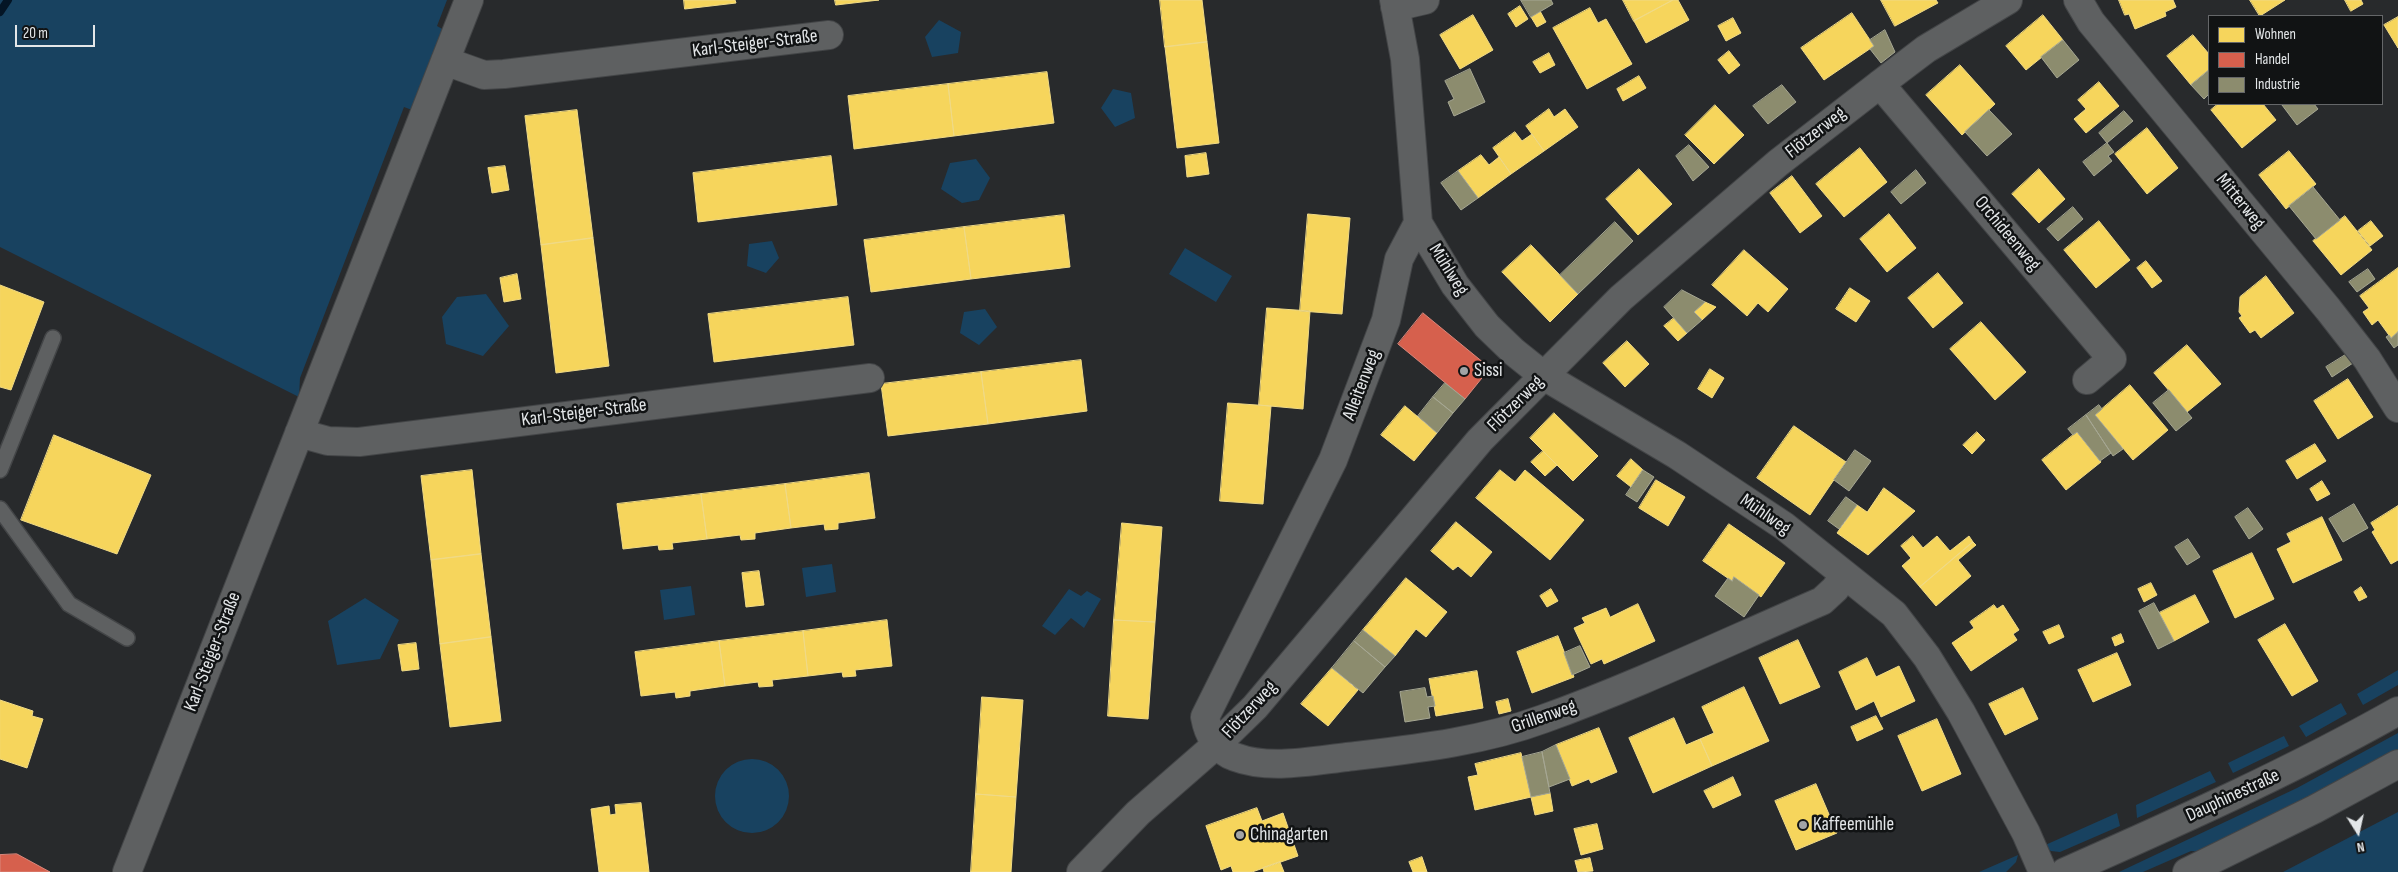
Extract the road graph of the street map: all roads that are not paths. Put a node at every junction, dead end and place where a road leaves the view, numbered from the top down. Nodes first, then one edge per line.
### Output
1 (470, 0) edge
2 (1425, 0) edge
3 (2008, 0) edge
4 (2078, 0) edge
5 (1395, 4) edge
6 (829, 35) dead end
7 (445, 61) junction
8 (1880, 84) junction
9 (1418, 223) junction
10 (53, 338) dead end
11 (1544, 376) junction
12 (870, 378) dead end
13 (2088, 380) dead end
14 (2398, 408) edge
15 (299, 433) junction
16 (0, 470) edge
17 (0, 509) edge
18 (1845, 575) junction
19 (127, 638) dead end
20 (2398, 710) edge
21 (1217, 744) junction
22 (2398, 764) edge
23 (127, 872) edge
24 (1081, 872) edge
25 (2043, 872) edge
26 (2065, 872) edge
27 (2187, 872) edge

1 - 7 street, Karl-Steiger-Straße
2 - 5 street
3 - 8 street, Flötzerweg
4 - 14 street, Mitterweg
5 - 9 street
6 - 7 street, Karl-Steiger-Straße
7 - 15 street, Karl-Steiger-Straße
8 - 11 street, Flötzerweg
8 - 13 street, Orchideenweg
9 - 11 street, Mühlweg
9 - 21 street, Alleitenweg
10 - 16 lane
11 - 18 street, Mühlweg
11 - 21 street, Flötzerweg
12 - 15 street, Karl-Steiger-Straße
15 - 23 street, Karl-Steiger-Straße
17 - 19 lane
18 - 21 street, Grillenweg
18 - 25 street, Mühlweg
20 - 26 street, Dauphinestraße
21 - 24 street, Flötzerweg
22 - 27 street

